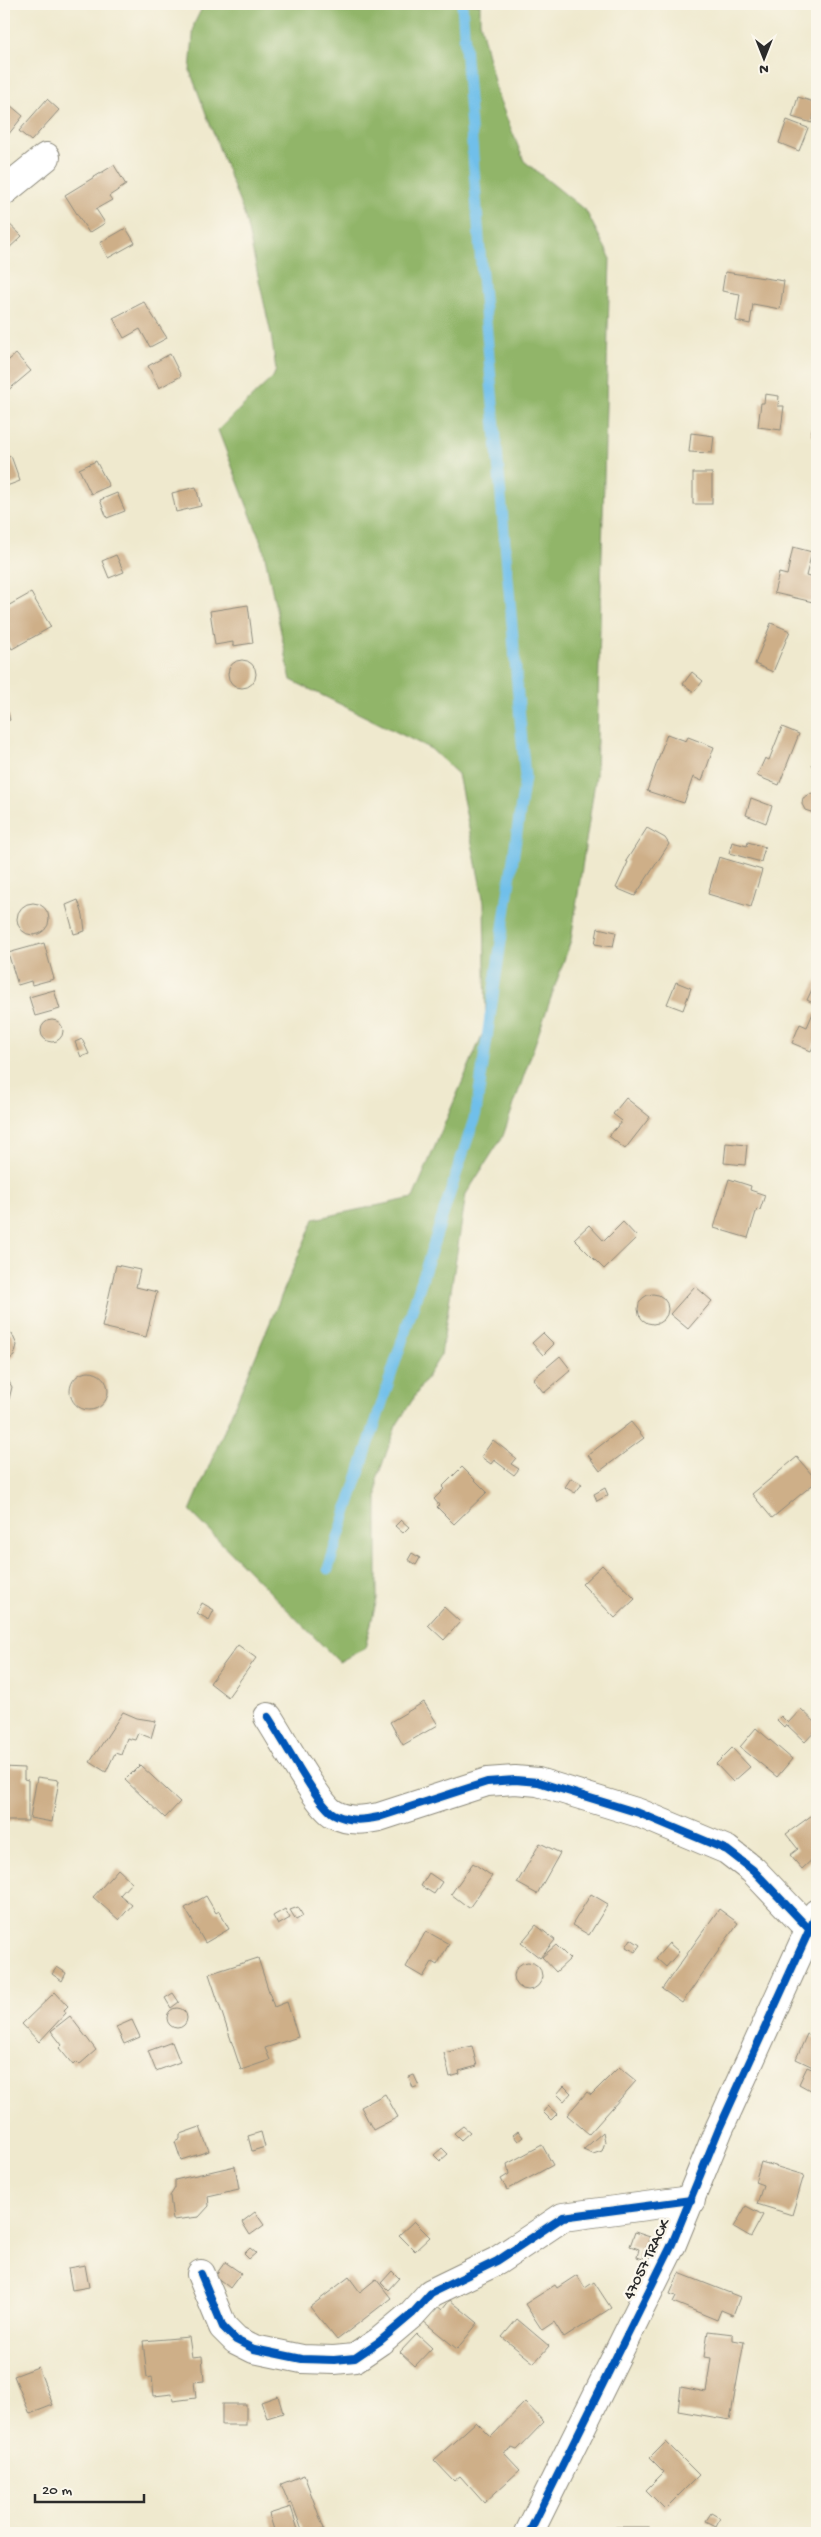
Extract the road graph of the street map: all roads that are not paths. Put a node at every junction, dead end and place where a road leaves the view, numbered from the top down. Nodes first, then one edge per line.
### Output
1 (46, 156) dead end
2 (4, 191) edge
3 (268, 1716) dead end
4 (813, 1921) edge
5 (691, 2200) junction
6 (201, 2274) dead end
7 (529, 2533) edge

1 - 2 street
3 - 4 street
4 - 5 street, 47057 TRACK
5 - 6 street
5 - 7 street, 47057 TRACK

